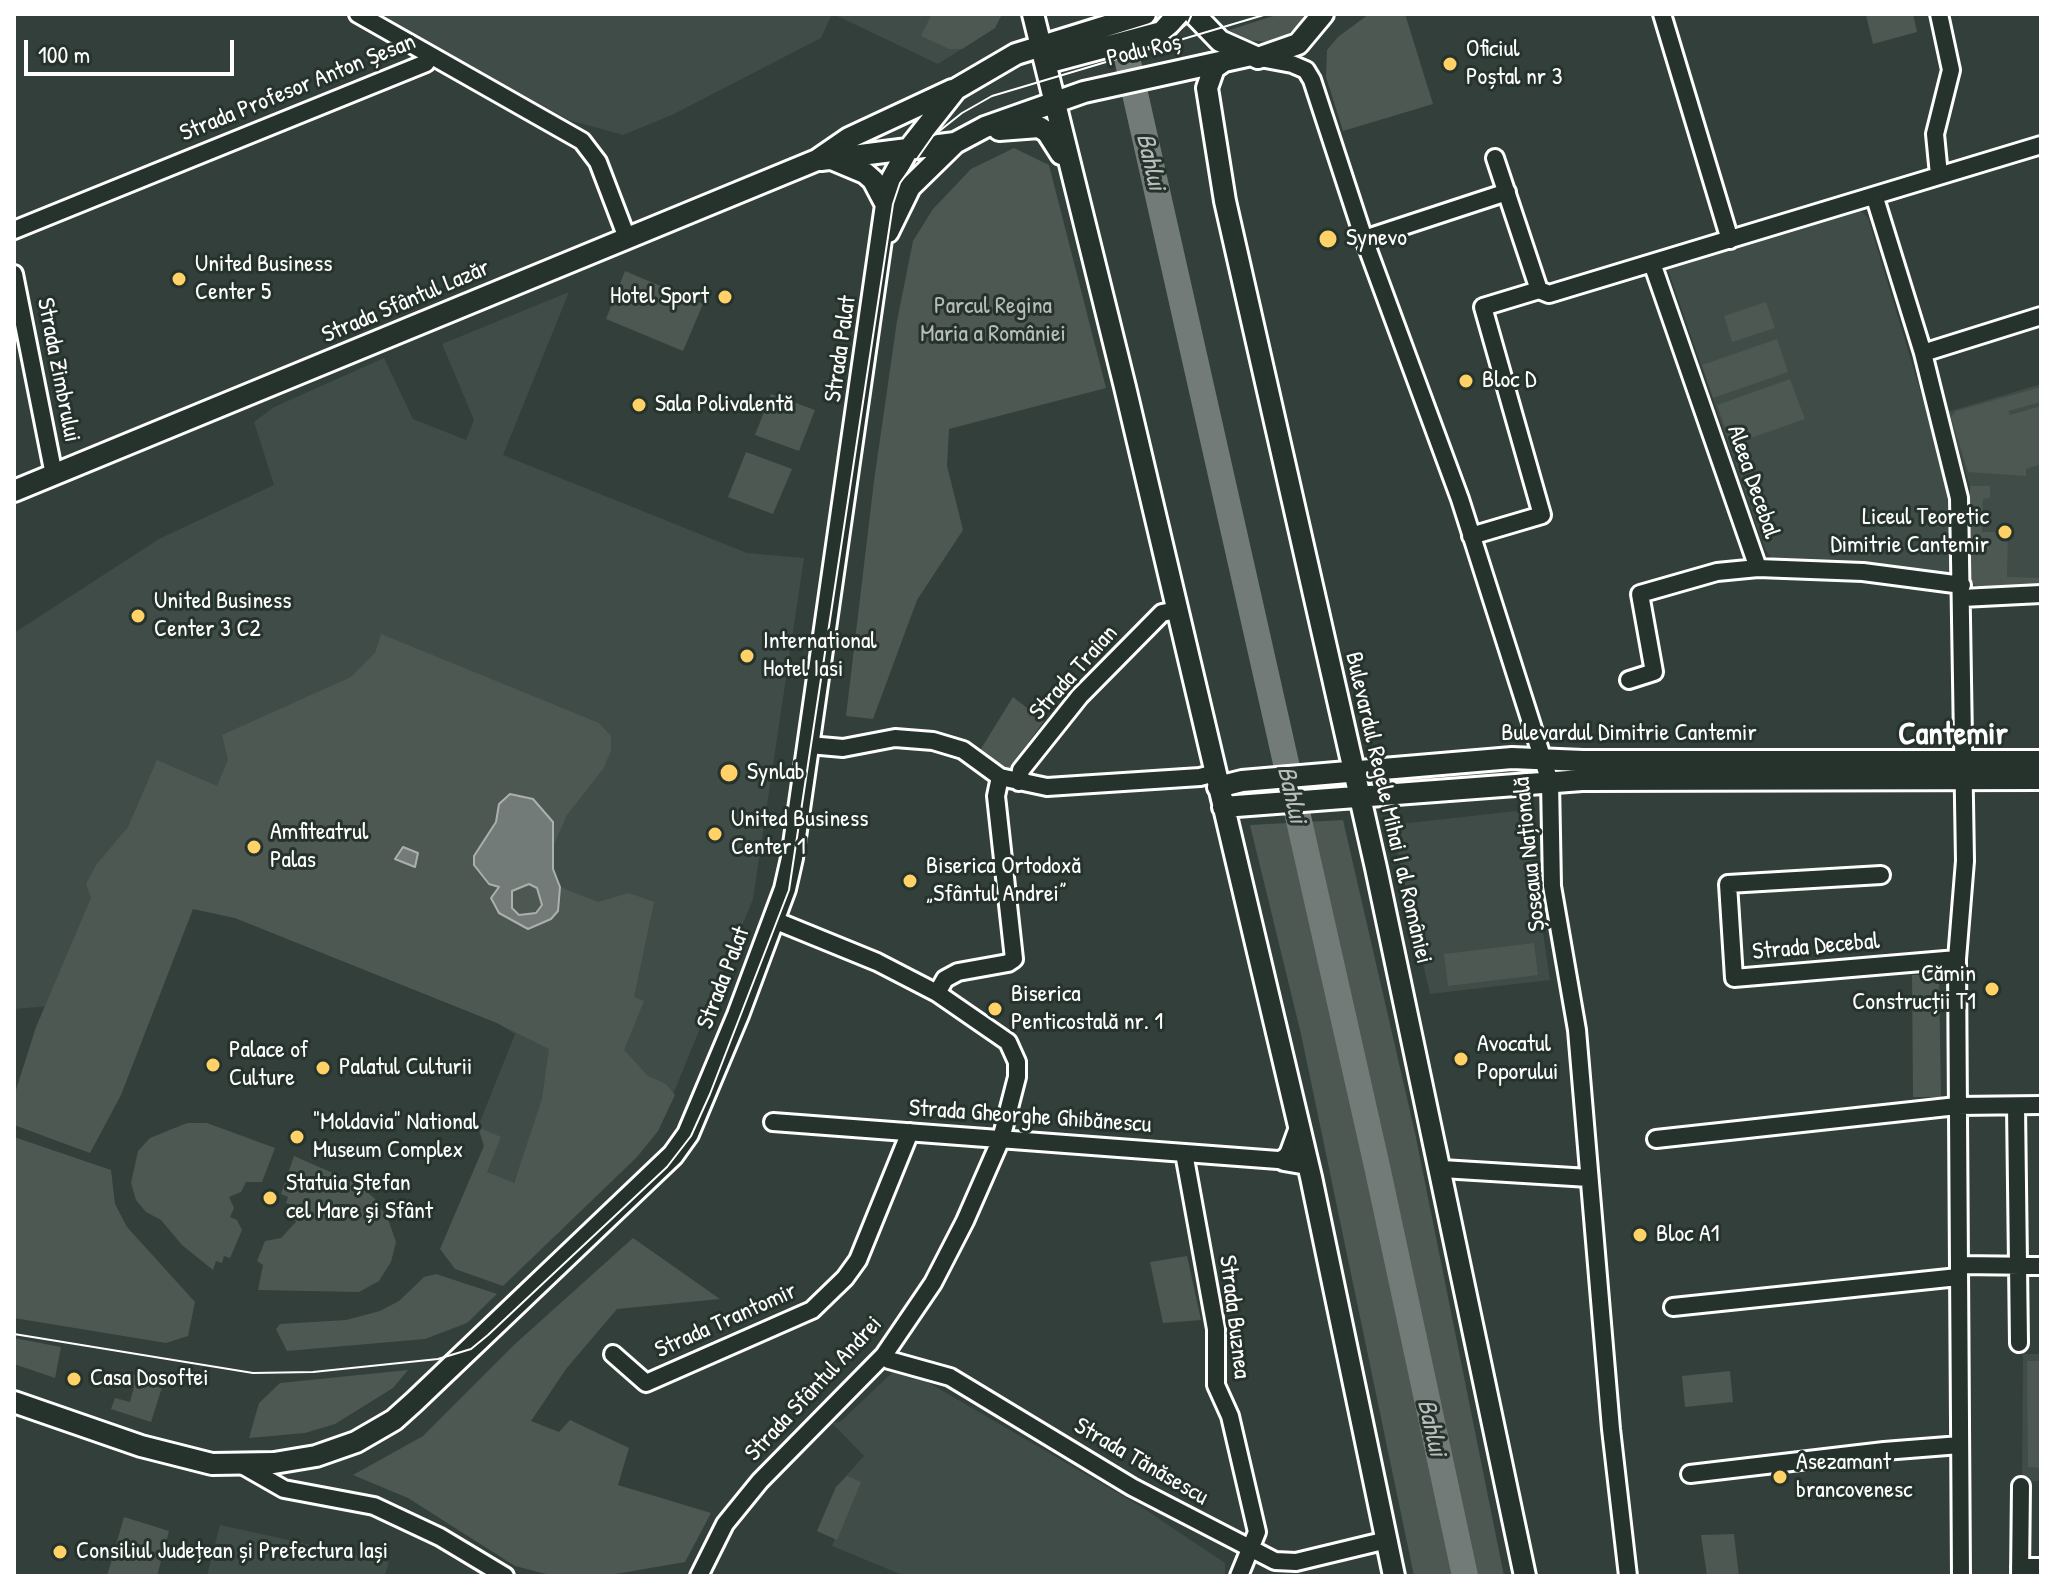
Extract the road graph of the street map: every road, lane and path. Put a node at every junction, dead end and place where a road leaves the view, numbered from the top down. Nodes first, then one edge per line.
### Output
1 (358, 14) edge
2 (1033, 14) edge
3 (1145, 14) edge
4 (1178, 14) edge
5 (1194, 14) edge
6 (1662, 14) edge
7 (1939, 14) edge
8 (1324, 16) edge
9 (1044, 54) junction
10 (429, 57) junction
11 (1244, 57) junction
12 (956, 89) junction
13 (1054, 101) junction
14 (962, 140) junction
15 (2041, 145) edge
16 (907, 151) junction
17 (1495, 158) dead end
18 (825, 160) junction
19 (1071, 172) junction
20 (1939, 175) junction
21 (1507, 192) junction
22 (1875, 198) junction
23 (884, 201) junction
24 (14, 230) edge
25 (627, 238) junction
26 (1364, 239) junction
27 (1730, 240) junction
28 (883, 242) junction
29 (1652, 263) junction
30 (14, 274) edge
31 (1539, 290) junction
32 (2041, 316) edge
33 (1923, 353) junction
34 (54, 475) junction
35 (14, 491) edge
36 (1471, 536) junction
37 (1758, 568) junction
38 (1962, 592) junction
39 (2041, 594) edge
40 (1177, 610) junction
41 (1629, 680) dead end
42 (809, 745) junction
43 (1544, 760) junction
44 (2041, 761) edge
45 (1963, 770) junction
46 (1354, 771) junction
47 (1000, 777) junction
48 (2041, 779) edge
49 (1019, 782) junction
50 (1550, 782) junction
51 (1219, 789) junction
52 (1360, 795) junction
53 (1881, 875) dead end
54 (774, 920) junction
55 (1957, 959) junction
56 (937, 993) junction
57 (2041, 1105) edge
58 (1957, 1106) junction
59 (2016, 1106) junction
60 (773, 1122) dead end
61 (1297, 1130) junction
62 (910, 1132) junction
63 (1001, 1139) junction
64 (1656, 1139) dead end
65 (1184, 1153) junction
66 (1284, 1160) junction
67 (1307, 1164) junction
68 (1442, 1169) junction
69 (1589, 1178) junction
70 (2016, 1266) junction
71 (2041, 1266) edge
72 (1959, 1271) junction
73 (1673, 1307) dead end
74 (2019, 1343) dead end
75 (613, 1354) dead end
76 (884, 1355) junction
77 (14, 1402) edge
78 (1960, 1445) junction
79 (242, 1465) junction
80 (1690, 1474) dead end
81 (2021, 1486) dead end
82 (1387, 1540) junction
83 (1251, 1551) junction
84 (2041, 1567) edge
85 (2020, 1571) edge
86 (698, 1575) edge
87 (505, 1576) edge
88 (1239, 1576) edge
89 (1394, 1576) edge
90 (1525, 1576) edge
91 (1628, 1576) edge
92 (1961, 1576) edge

1 - 10 street
2 - 9 main road
3 - 9 main road, Podu Roș
4 - 9 main road, Podu Roș
5 - 11 main road
6 - 27 street
7 - 20 street
8 - 11 main road, Podu Roș
9 - 12 main road, Strada Palat
9 - 13 main road
10 - 24 street, Strada Profesor Anton Șesan
10 - 25 street, Strada Profesor Anton Șesan
11 - 13 main road, Podu Roș
11 - 26 street, Șoseaua Națională
11 - 46 main road, Bulevardul Regele Mihai I al României
12 - 16 main road, Strada Palat
12 - 18 main road, Strada Sfântul Lazăr
13 - 14 main road, Strada Palat
13 - 19 main road
14 - 16 main road, Strada Sfântul Lazăr
14 - 19 main road
14 - 28 main road, Strada Palat
15 - 20 street
16 - 18 main road, Strada Sfântul Lazăr
16 - 23 main road, Strada Palat
17 - 21 street
18 - 23 main road
18 - 25 main road, Strada Sfântul Lazăr
19 - 40 main road
20 - 22 street
21 - 26 street
21 - 31 street
22 - 27 street
22 - 33 street
23 - 28 main road, Strada Palat
25 - 34 main road, Strada Sfântul Lazăr
26 - 36 street, Șoseaua Națională
27 - 29 street
28 - 42 main road, Strada Palat
29 - 31 street
29 - 37 street, Aleea Decebal
30 - 34 street, Strada Zimbrului
31 - 36 street
32 - 33 street
33 - 38 street
34 - 35 main road, Strada Sfântul Lazăr
36 - 43 street, Șoseaua Națională
37 - 38 street, Aleea Decebal
37 - 41 street
38 - 39 street, Aleea Decebal
38 - 45 street
40 - 49 street, Strada Traian
40 - 51 main road
42 - 47 street
42 - 54 main road, Strada Palat
43 - 45 main road, Bulevardul Dimitrie Cantemir
43 - 46 main road, Bulevardul Dimitrie Cantemir
43 - 50 street, Șoseaua Națională
44 - 45 main road, Bulevardul Dimitrie Cantemir
45 - 48 main road, Bulevardul Dimitrie Cantemir
45 - 50 main road, Bulevardul Dimitrie Cantemir
45 - 55 street
46 - 51 main road, Bulevardul Dimitrie Cantemir
46 - 52 main road, Bulevardul Regele Mihai I al României
47 - 49 street
47 - 56 street
49 - 51 street
50 - 52 main road, Bulevardul Dimitrie Cantemir
50 - 69 street, Șoseaua Națională
51 - 52 main road, Bulevardul Dimitrie Cantemir
51 - 61 main road
52 - 68 main road, Bulevardul Regele Mihai I al României
53 - 55 street, Strada Decebal
54 - 56 street, Strada Sfântul Andrei
54 - 79 main road, Strada Palat
55 - 58 street
56 - 63 street, Strada Sfântul Andrei
57 - 59 street
58 - 59 street
58 - 64 street
58 - 72 street
59 - 70 street
60 - 62 street, Strada Gheorghe Ghibănescu
61 - 66 street
61 - 67 main road
62 - 63 street, Strada Gheorghe Ghibănescu
62 - 75 street, Strada Trantomir
63 - 65 street, Strada Gheorghe Ghibănescu
63 - 76 street, Strada Sfântul Andrei
65 - 66 street, Strada Gheorghe Ghibănescu
65 - 83 street, Strada Buznea
66 - 67 main road
67 - 82 main road
68 - 69 street
68 - 90 main road, Bulevardul Regele Mihai I al României
69 - 91 street, Șoseaua Națională
70 - 71 street
70 - 72 street
70 - 74 street
72 - 73 street
72 - 78 street
76 - 83 street, Strada Tănăsescu
76 - 86 street, Strada Sfântul Andrei
77 - 79 main road, Strada Palat
78 - 80 street
78 - 92 street
79 - 87 street
81 - 85 street
82 - 83 street, Strada Tănăsescu
82 - 89 main road
83 - 88 street, Strada Buznea
84 - 85 street

